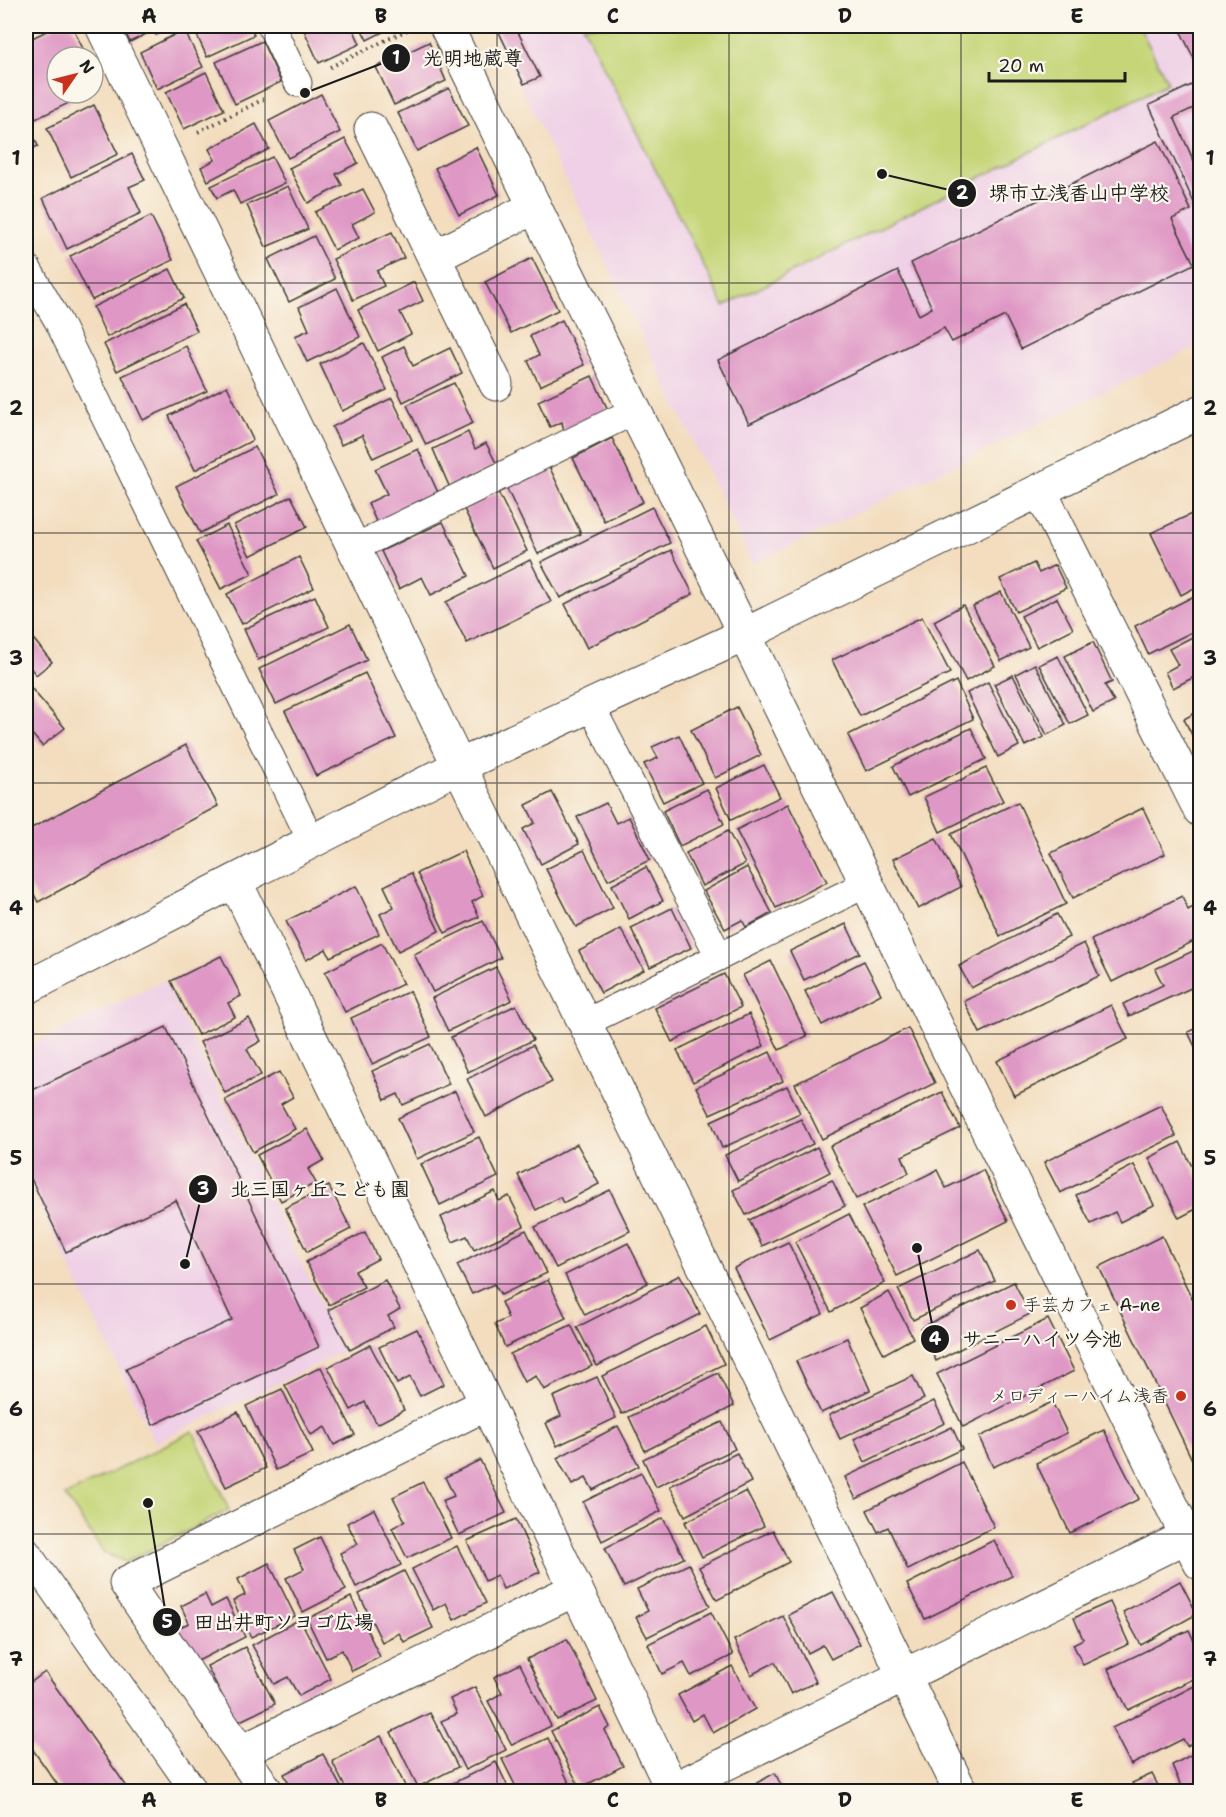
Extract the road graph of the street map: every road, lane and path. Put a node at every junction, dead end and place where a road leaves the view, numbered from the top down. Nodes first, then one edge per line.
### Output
1 (102, 26) edge
2 (271, 26) edge
3 (446, 26) edge
4 (298, 83) dead end
5 (371, 129) dead end
6 (535, 207) junction
7 (434, 257) junction
8 (26, 266) edge
9 (496, 384) dead end
10 (634, 411) junction
11 (1200, 412) edge
12 (1040, 490) junction
13 (354, 548) junction
14 (744, 635) junction
15 (591, 706) junction
16 (459, 766) junction
17 (1200, 810) edge
18 (312, 842) junction
19 (235, 881) junction
20 (866, 884) junction
21 (719, 956) junction
22 (26, 988) edge
23 (585, 1023) junction
24 (486, 1404) junction
25 (1196, 1543) edge
26 (28, 1560) edge
27 (576, 1589) junction
28 (904, 1675) junction
29 (240, 1752) junction
30 (670, 1790) edge
31 (195, 1791) edge
32 (267, 1791) edge
33 (961, 1791) edge

1 - 13 street
2 - 4 lane
3 - 6 street
5 - 7 street
6 - 7 street
6 - 10 street
7 - 9 street
8 - 18 lane
10 - 13 lane
10 - 14 street
11 - 12 street
12 - 14 street
12 - 17 street
13 - 16 street
14 - 15 street
14 - 20 street
15 - 16 street
15 - 21 lane
16 - 18 street
16 - 23 street
18 - 19 street
19 - 22 street
19 - 24 street
20 - 21 lane
20 - 25 street
21 - 23 lane
23 - 28 street
24 - 27 street
24 - 29 street
25 - 28 street
26 - 31 lane
27 - 29 street
27 - 30 street
28 - 30 street
28 - 33 street
29 - 32 street

